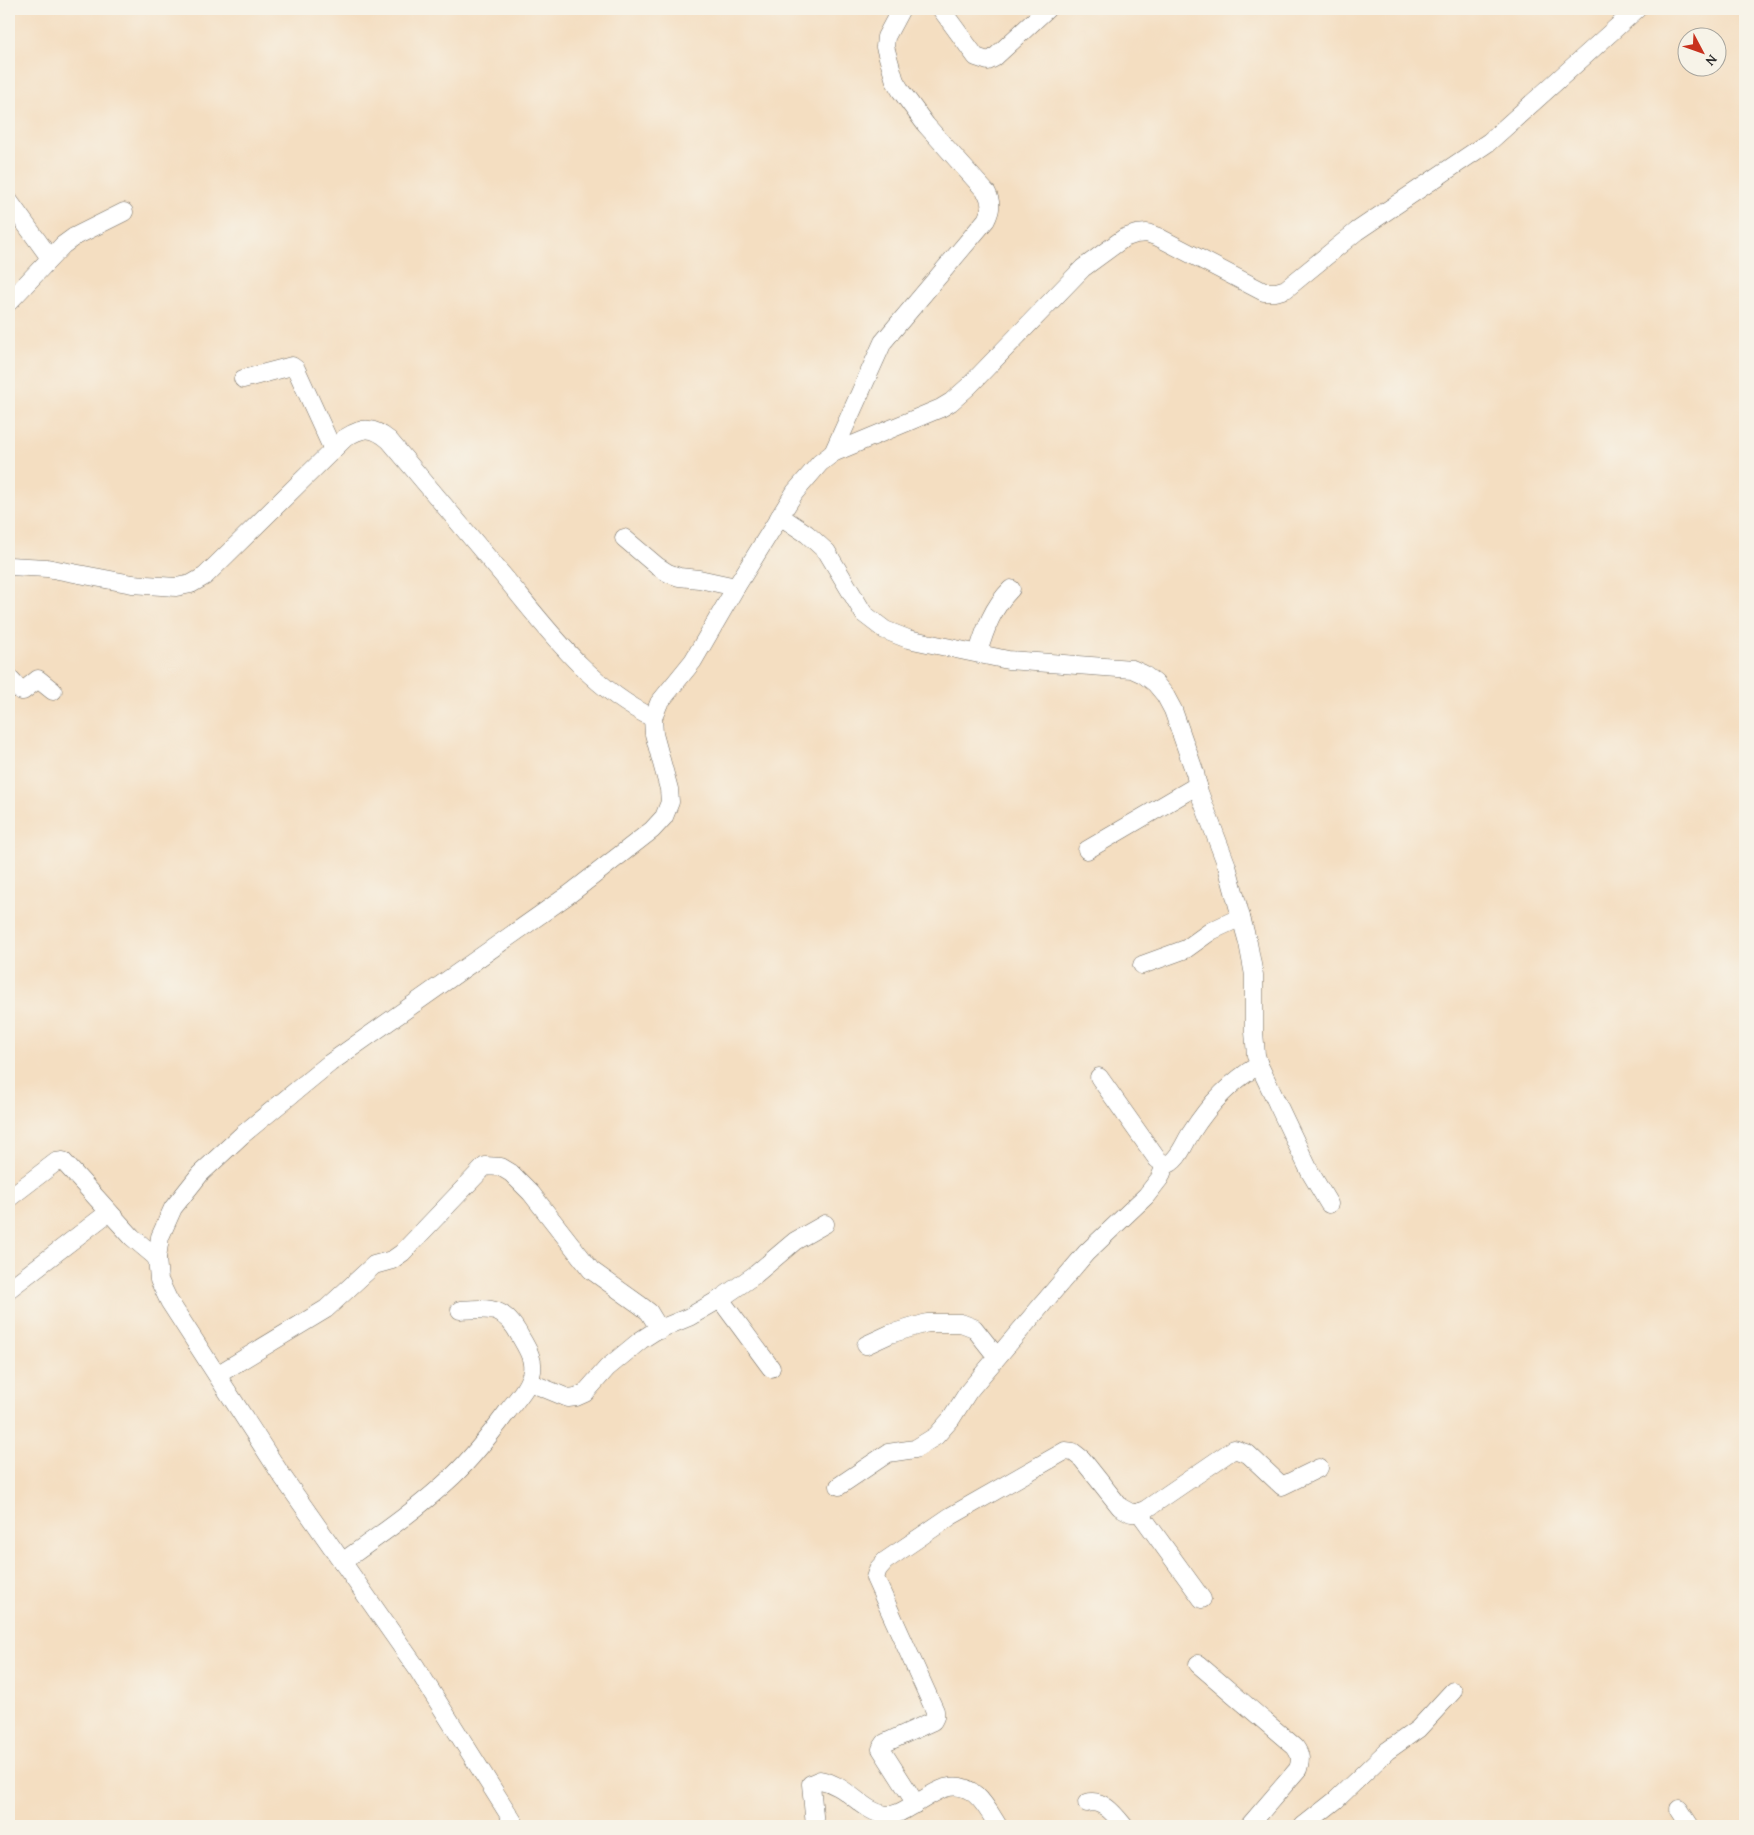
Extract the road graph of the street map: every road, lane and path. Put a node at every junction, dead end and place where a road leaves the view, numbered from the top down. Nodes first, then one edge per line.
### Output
1 (901, 9) edge
2 (941, 9) edge
3 (1047, 9) edge
4 (1637, 9) edge
5 (9, 201) edge
6 (124, 212) dead end
7 (50, 258) junction
8 (9, 302) edge
9 (243, 379) dead end
10 (333, 450) junction
11 (832, 452) junction
12 (780, 516) junction
13 (624, 538) dead end
14 (9, 566) edge
15 (736, 587) junction
16 (1012, 589) dead end
17 (978, 654) junction
18 (9, 678) edge
19 (53, 691) dead end
20 (653, 718) junction
21 (1198, 785) junction
22 (1087, 850) dead end
23 (1241, 917) junction
24 (1142, 965) dead end
25 (1259, 1065) junction
26 (1099, 1077) dead end
27 (1165, 1165) junction
28 (9, 1198) edge
29 (1329, 1204) dead end
30 (109, 1212) junction
31 (824, 1224) dead end
32 (157, 1258) junction
33 (9, 1289) edge
34 (720, 1299) junction
35 (460, 1310) dead end
36 (660, 1330) junction
37 (866, 1345) dead end
38 (997, 1357) junction
39 (772, 1368) dead end
40 (217, 1375) junction
41 (529, 1382) junction
42 (1319, 1468) dead end
43 (839, 1486) dead end
44 (1139, 1512) junction
45 (342, 1562) junction
46 (1202, 1599) dead end
47 (1198, 1664) dead end
48 (1452, 1691) dead end
49 (1087, 1802) dead end
50 (916, 1804) junction
51 (1679, 1809) dead end
52 (516, 1826) edge
53 (815, 1826) edge
54 (998, 1826) edge
55 (1124, 1826) edge
56 (1249, 1826) edge
57 (1303, 1826) edge
58 (1690, 1826) edge

1 - 11 street
2 - 3 street
4 - 11 street
5 - 7 street
6 - 7 street
7 - 8 street
9 - 10 street
10 - 14 street
10 - 20 street
11 - 12 street
12 - 15 street
12 - 17 street
13 - 15 street
15 - 20 street
16 - 17 street
17 - 21 street
18 - 19 street
20 - 32 street
21 - 22 street
21 - 23 street
23 - 24 street
23 - 25 street
25 - 27 street
25 - 29 street
26 - 27 street
27 - 38 street
28 - 30 street
30 - 32 street
30 - 33 street
31 - 34 street
32 - 40 street
34 - 36 street
34 - 39 street
35 - 41 street
36 - 40 street
36 - 41 street
37 - 38 street
38 - 43 street
40 - 45 street
41 - 45 street
42 - 44 street
44 - 46 street
44 - 50 street
45 - 52 street
47 - 56 street
48 - 57 street
49 - 55 street
50 - 53 street
50 - 54 street
51 - 58 street

